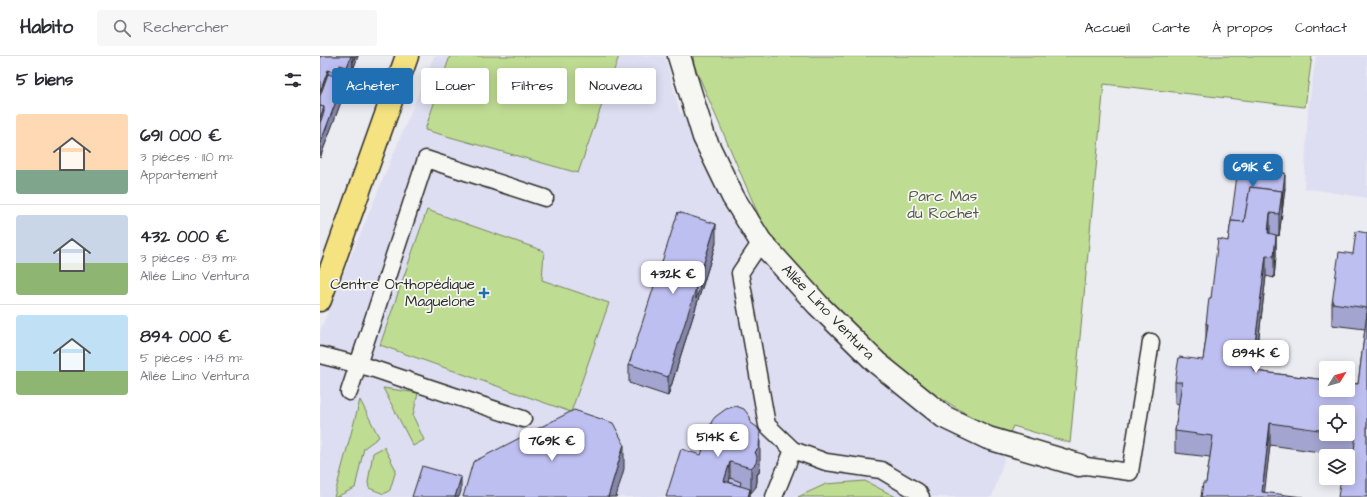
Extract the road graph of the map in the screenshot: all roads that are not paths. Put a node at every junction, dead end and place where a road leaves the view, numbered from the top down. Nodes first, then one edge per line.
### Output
1 (407, 56) edge
2 (679, 56) edge
3 (546, 198) dead end
4 (762, 242) junction
5 (320, 300) edge
6 (1151, 342) dead end
7 (320, 355) edge
8 (358, 364) junction
9 (349, 392) dead end
10 (523, 420) dead end
11 (793, 450) junction
12 (1079, 465) joint
13 (774, 497) edge
14 (921, 497) edge

1 - 5 main road
2 - 4 street, Allée Lino Ventura
3 - 8 lane
4 - 11 lane
4 - 12 street, Allée Lino Ventura
6 - 12 lane
7 - 8 lane
8 - 9 lane
8 - 10 lane
11 - 13 lane
11 - 14 lane

